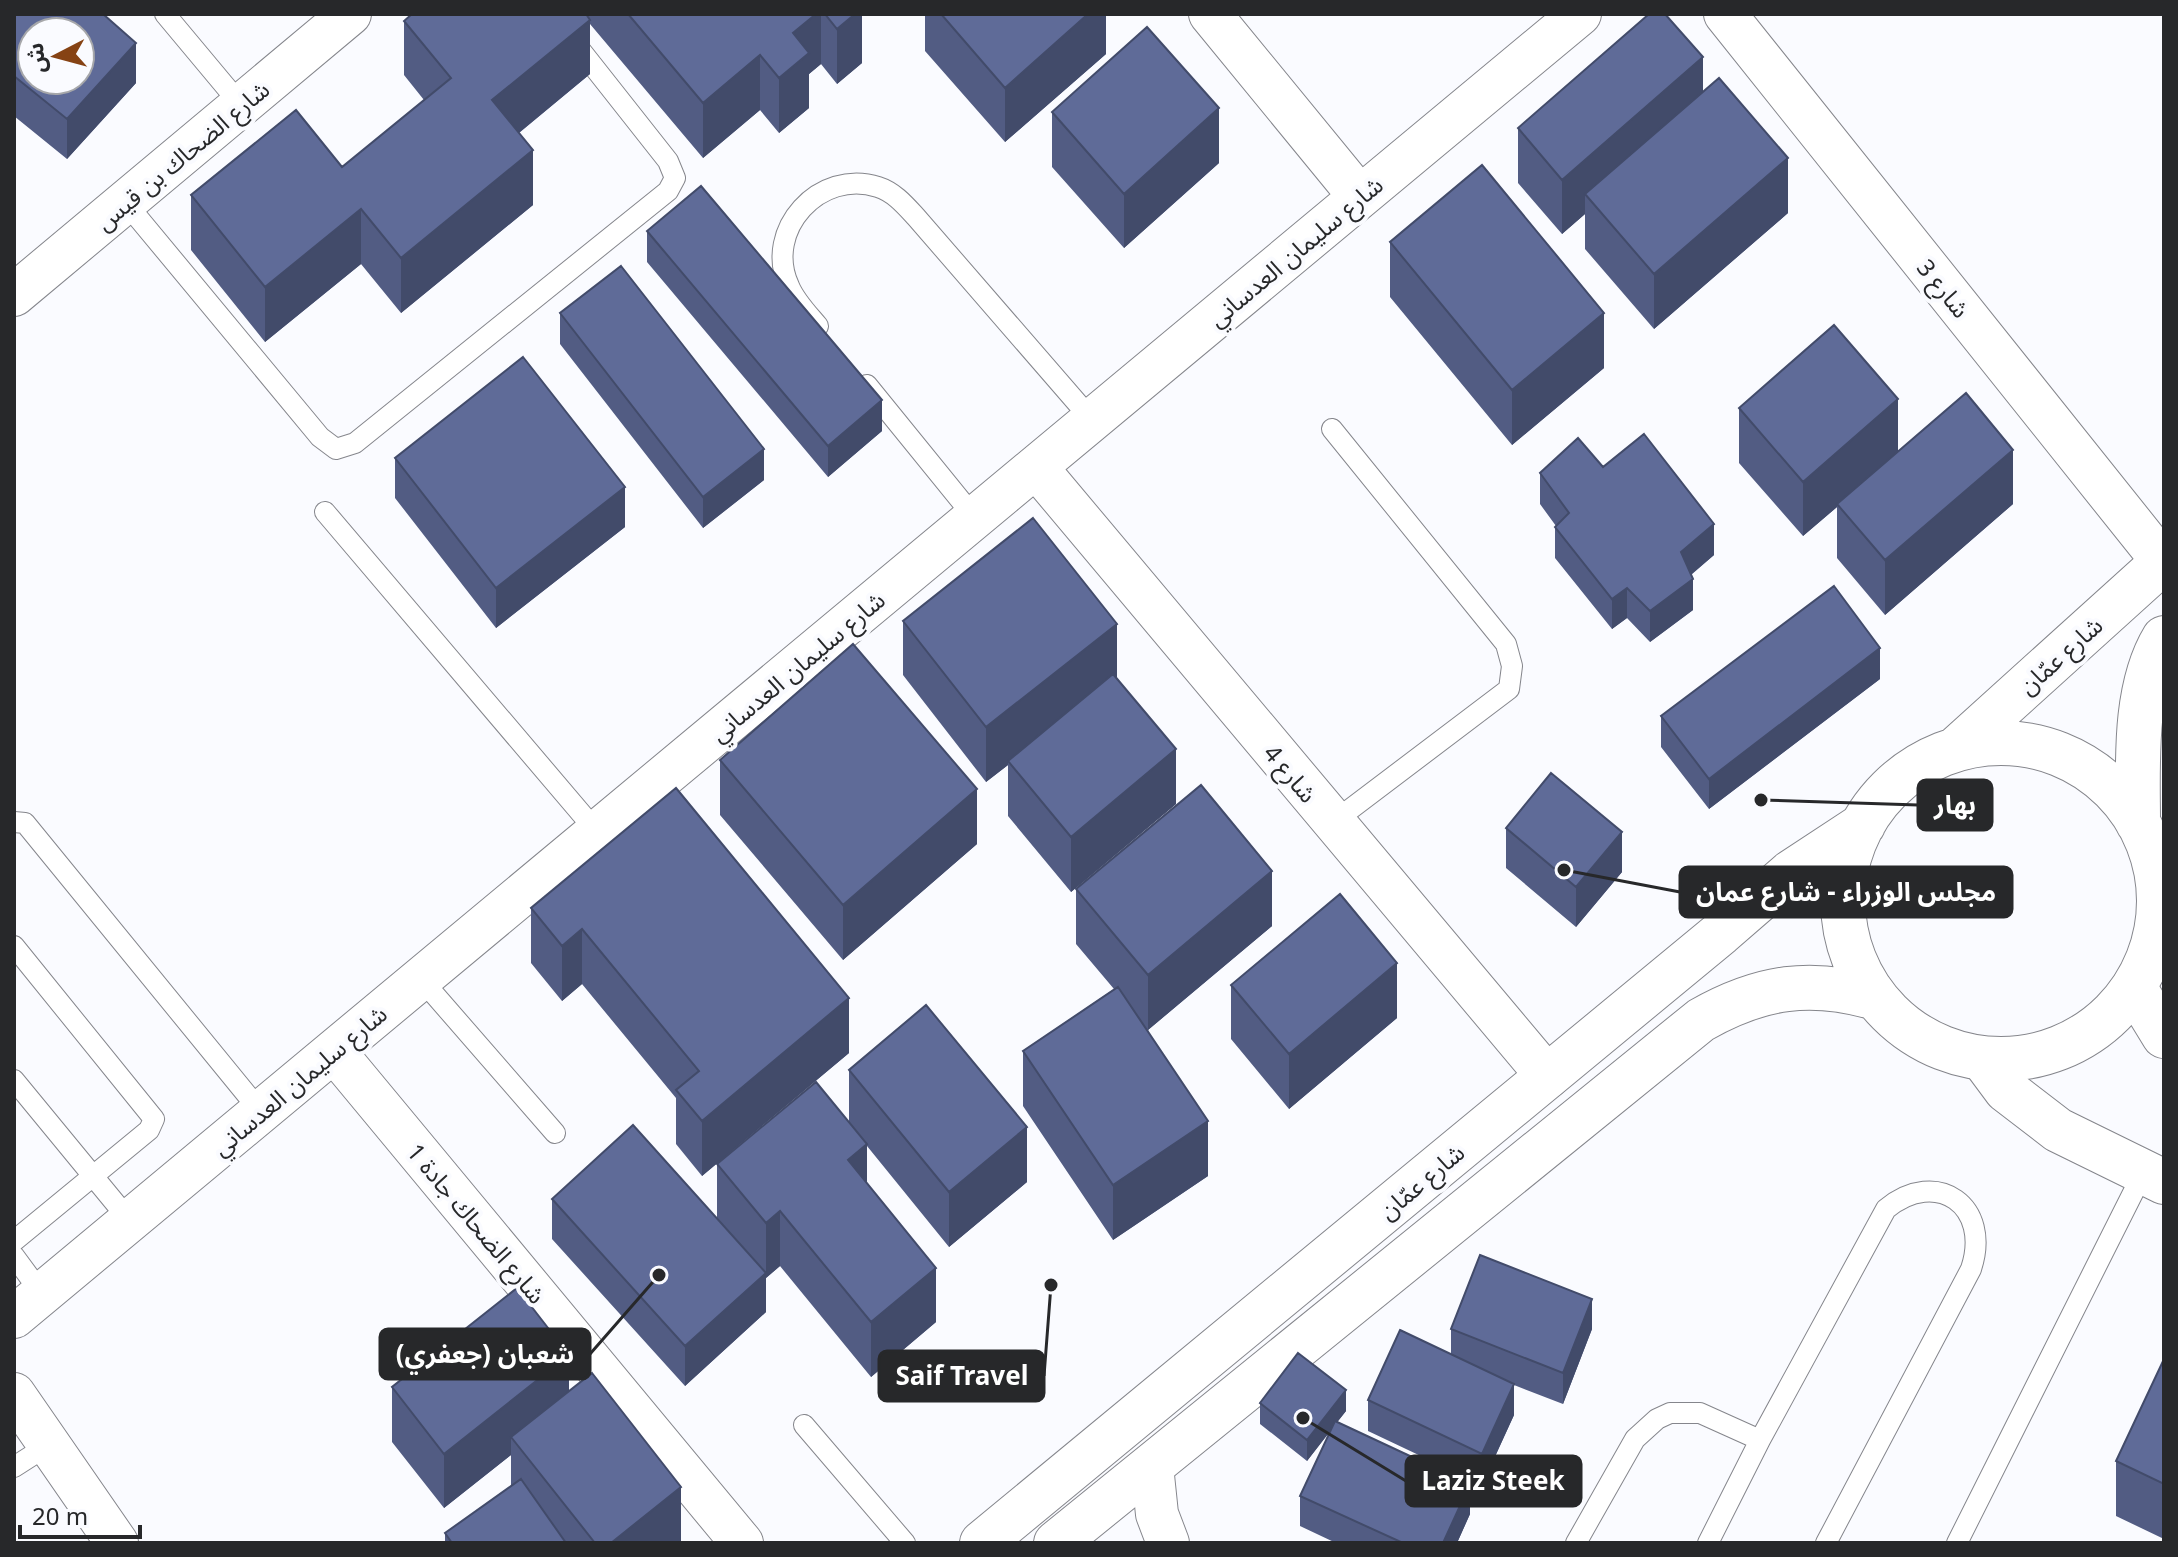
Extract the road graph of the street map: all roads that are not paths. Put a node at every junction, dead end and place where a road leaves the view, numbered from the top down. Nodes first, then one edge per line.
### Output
1 (165, 14) edge
2 (350, 14) edge
3 (552, 14) edge
4 (1210, 14) edge
5 (1580, 14) edge
6 (1725, 14) edge
7 (241, 105) junction
8 (1360, 197) junction
9 (125, 202) junction
10 (14, 295) edge
11 (831, 341) edge
12 (850, 365) edge
13 (1092, 420) junction
14 (1332, 429) dead end
15 (1036, 467) junction
16 (325, 512) dead end
17 (975, 518) junction
18 (2164, 561) edge
19 (2164, 638) edge
20 (1956, 749) junction
21 (14, 822) edge
22 (1332, 823) junction
23 (2138, 823) junction
24 (1863, 825) junction
25 (597, 832) junction
26 (14, 946) edge
27 (421, 979) junction
28 (2134, 987) junction
29 (1876, 998) junction
30 (2164, 1036) edge
31 (334, 1051) junction
32 (1983, 1059) junction
33 (1548, 1077) junction
34 (14, 1080) edge
35 (261, 1112) junction
36 (555, 1133) dead end
37 (93, 1177) junction
38 (2154, 1178) edge
39 (130, 1221) junction
40 (14, 1241) edge
41 (14, 1256) edge
42 (28, 1306) edge
43 (14, 1394) edge
44 (804, 1425) dead end
45 (1760, 1440) junction
46 (50, 1444) junction
47 (1152, 1466) junction
48 (14, 1467) edge
49 (117, 1543) edge
50 (742, 1543) edge
51 (905, 1543) edge
52 (982, 1543) edge
53 (1056, 1543) edge
54 (1168, 1543) edge
55 (1576, 1543) edge
56 (1708, 1543) edge
57 (1826, 1543) edge
58 (1957, 1543) edge

1 - 7 lane
2 - 7 street, شارع الضحاك بن قيس
3 - 9 lane
4 - 8 street
5 - 8 street, شارع سليمان العدساني
6 - 18 street, شارع 3
7 - 9 street, شارع الضحاك بن قيس
8 - 13 street, شارع سليمان العدساني
9 - 10 street, شارع الضحاك بن قيس
11 - 13 lane
12 - 17 lane
13 - 15 street, شارع سليمان العدساني
14 - 22 lane
15 - 17 street, شارع سليمان العدساني
15 - 22 street, شارع 4
16 - 25 lane
17 - 25 street, شارع سليمان العدساني
18 - 20 main road, شارع عمّان
19 - 23 main road
20 - 23 main road
20 - 24 main road
21 - 35 lane
22 - 33 street, شارع 4
23 - 28 main road
24 - 29 main road
24 - 33 main road, شارع عمّان
25 - 27 street, شارع سليمان العدساني
26 - 37 lane
27 - 31 street, شارع سليمان العدساني
27 - 36 lane
28 - 30 main road
28 - 32 main road
29 - 32 main road
29 - 47 main road, شارع عمّان
31 - 35 street, شارع سليمان العدساني
31 - 50 street, شارع الضحاك جادة 1
32 - 38 main road
33 - 52 main road, شارع عمّان
34 - 37 lane
35 - 39 street, شارع سليمان العدساني
37 - 39 lane
37 - 40 lane
38 - 58 lane
39 - 42 street, شارع سليمان العدساني
41 - 42 lane
43 - 46 street
44 - 51 lane
45 - 55 lane
45 - 56 lane
45 - 57 lane
46 - 48 lane
46 - 49 street
47 - 53 main road, شارع عمّان
47 - 54 street

